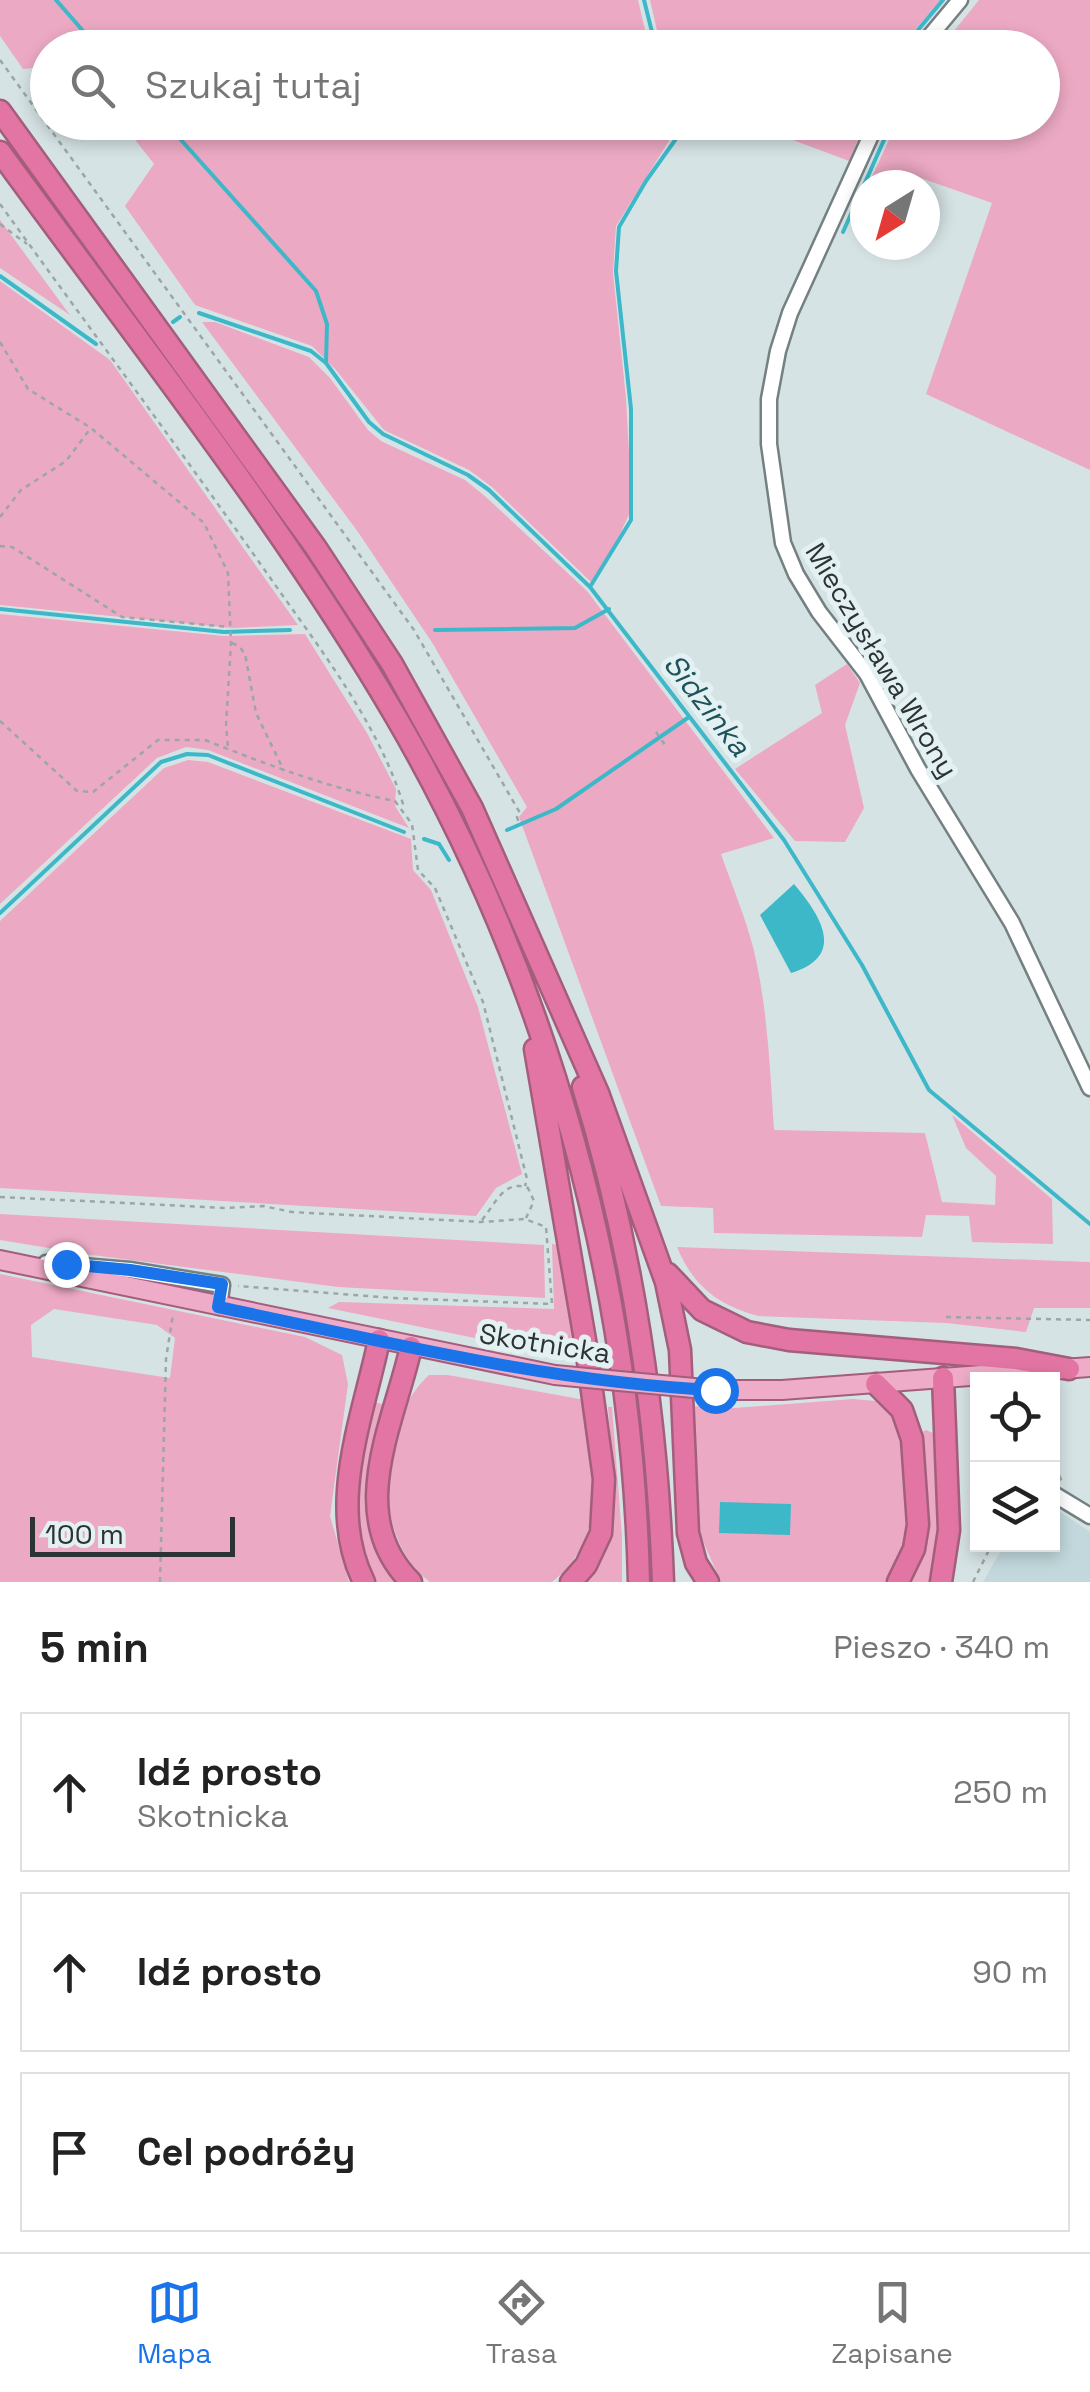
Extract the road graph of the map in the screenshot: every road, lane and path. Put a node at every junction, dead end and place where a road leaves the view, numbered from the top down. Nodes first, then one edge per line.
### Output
1 (960, 0) edge
2 (935, 30) edge
3 (0, 60) edge
4 (30, 101) edge
5 (0, 111) edge
6 (58, 140) edge
7 (869, 140) edge
8 (0, 152) edge
9 (0, 204) edge
10 (0, 224) edge
11 (32, 248) junction
12 (0, 342) edge
13 (91, 428) junction
14 (0, 517) edge
15 (0, 546) edge
16 (230, 627) junction
17 (230, 643) junction
18 (0, 722) edge
19 (656, 732) dead end
20 (666, 744) dead end
21 (228, 750) junction
22 (284, 772) junction
23 (406, 813) junction
24 (519, 823) dead end
25 (540, 961) junction
26 (523, 984) junction
27 (1090, 1088) edge
28 (525, 1186) junction
29 (0, 1196) edge
30 (526, 1219) junction
31 (481, 1222) junction
32 (0, 1260) edge
33 (658, 1260) junction
34 (222, 1284) junction
35 (175, 1298) junction
36 (218, 1307) junction
37 (946, 1317) dead end
38 (1090, 1320) edge
39 (379, 1340) junction
40 (411, 1347) junction
41 (1071, 1372) edge
42 (943, 1378) junction
43 (876, 1384) junction
44 (1053, 1462) edge
45 (1060, 1490) edge
46 (1090, 1516) edge
47 (988, 1552) edge
48 (160, 1582) edge
49 (364, 1582) edge
50 (411, 1582) edge
51 (571, 1582) edge
52 (639, 1582) edge
53 (663, 1582) edge
54 (708, 1582) edge
55 (898, 1582) edge
56 (941, 1582) edge
57 (974, 1582) edge

1 - 2 street
3 - 4 path
5 - 25 highway
6 - 24 path
7 - 27 street, Mieczysława Wrony
8 - 26 highway
9 - 11 path
10 - 11 path
11 - 23 path
12 - 13 path
13 - 14 path
13 - 16 path
15 - 16 path
16 - 17 path
17 - 21 path
17 - 22 path
18 - 21 path
19 - 20 path
21 - 22 path
22 - 23 path
23 - 28 path
25 - 33 highway
25 - 53 highway
26 - 51 highway
26 - 52 highway
28 - 30 path
28 - 31 path
29 - 31 path
30 - 31 path
30 - 34 path
32 - 34 street
32 - 35 main road, Skotnicka
33 - 41 highway
33 - 54 highway
34 - 36 street
35 - 36 main road, Skotnicka
35 - 48 path
36 - 39 main road, Skotnicka
37 - 38 path
39 - 40 main road, Skotnicka
39 - 49 highway
40 - 43 main road, Skotnicka, bridge
40 - 50 highway
41 - 42 main road, Skotnicka
41 - 44 path
42 - 43 main road, Skotnicka
42 - 56 highway
43 - 55 highway
45 - 46 street
47 - 57 path

